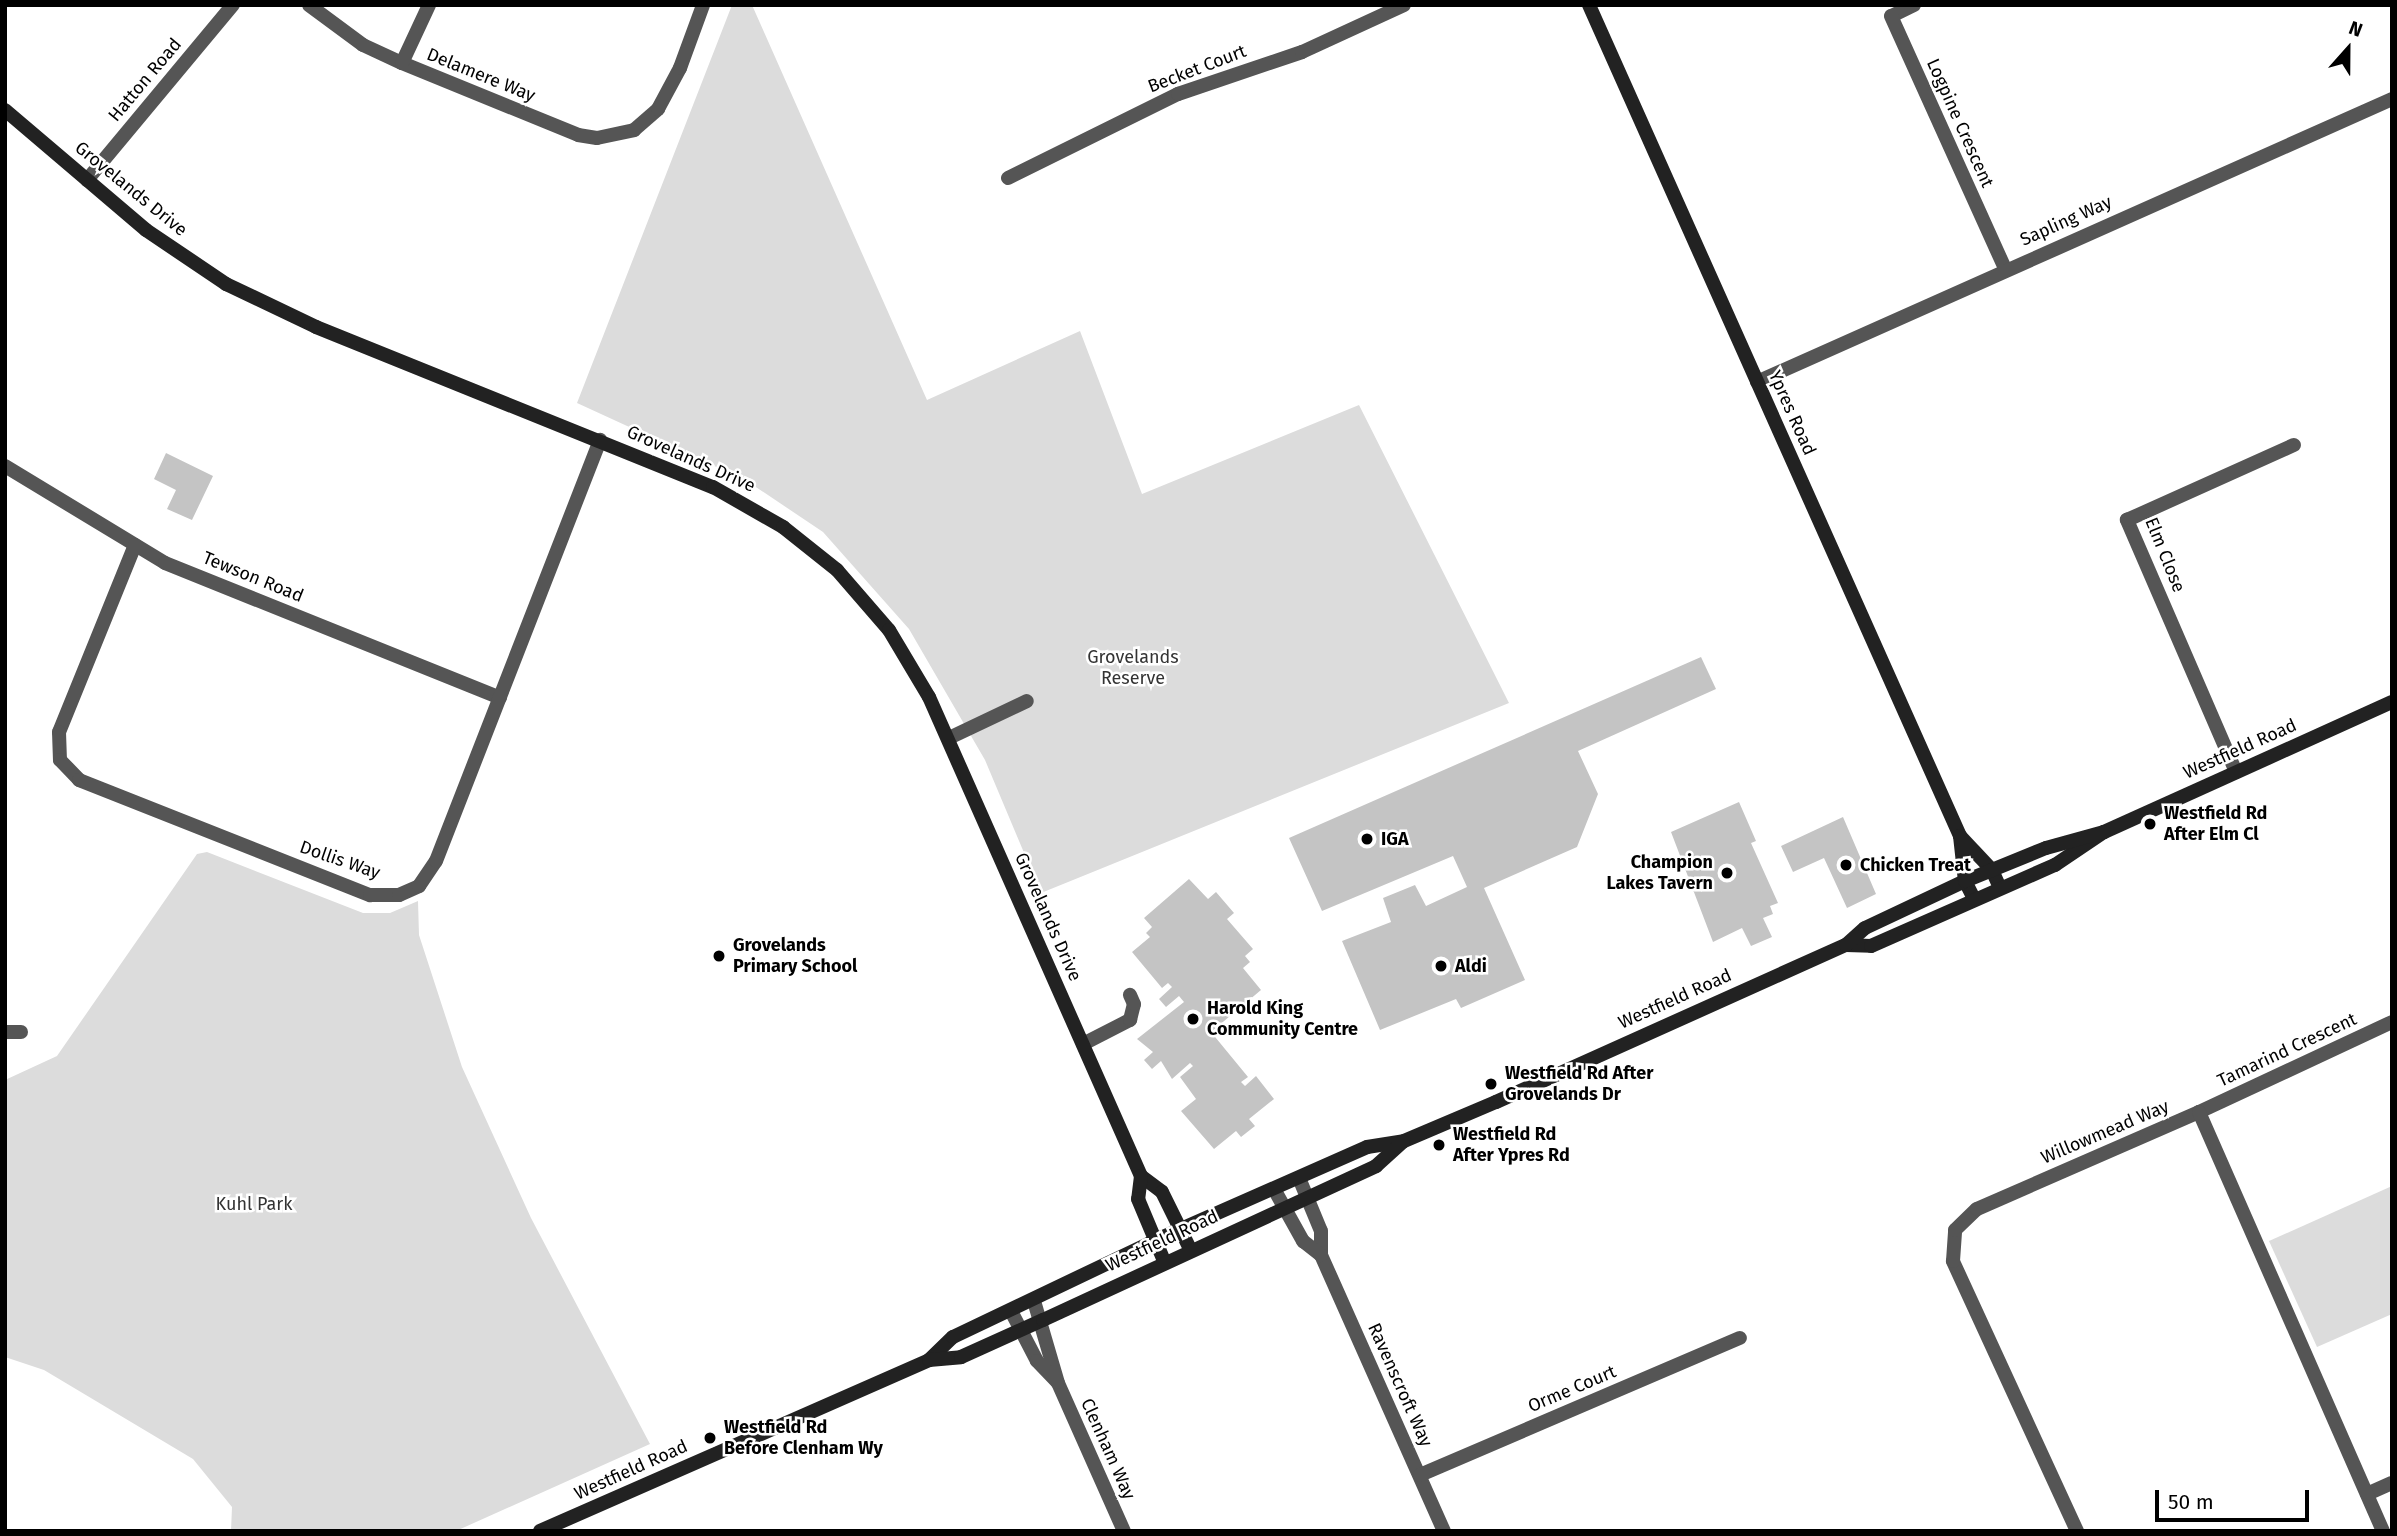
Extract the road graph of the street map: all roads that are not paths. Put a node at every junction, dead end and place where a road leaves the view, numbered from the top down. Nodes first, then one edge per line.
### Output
1 (233, 5) edge
2 (309, 5) edge
3 (429, 5) edge
4 (703, 5) edge
5 (1404, 5) edge
6 (1589, 5) edge
7 (1914, 5) edge
8 (401, 63) junction
9 (2392, 99) edge
10 (5, 110) edge
11 (1008, 178) dead end
12 (87, 180) junction
13 (2005, 269) junction
14 (1757, 382) junction
15 (600, 440) junction
16 (2294, 445) dead end
17 (5, 466) edge
18 (135, 545) junction
19 (500, 698) junction
20 (1027, 701) dead end
21 (2392, 702) edge
22 (949, 738) junction
23 (2236, 772) junction
24 (2104, 832) junction
25 (1960, 836) junction
26 (1992, 870) junction
27 (1965, 881) junction
28 (2000, 888) junction
29 (1974, 900) junction
30 (1846, 945) junction
31 (1130, 995) dead end
32 (2392, 1022) edge
33 (5, 1032) edge
34 (21, 1032) dead end
35 (1083, 1044) junction
36 (2199, 1112) junction
37 (1404, 1141) junction
38 (1141, 1176) junction
39 (1299, 1178) junction
40 (1274, 1189) junction
41 (1307, 1196) junction
42 (1283, 1207) junction
43 (1182, 1230) junction
44 (1154, 1241) junction
45 (1190, 1249) junction
46 (1321, 1255) junction
47 (1164, 1261) junction
48 (1034, 1301) junction
49 (1011, 1311) junction
50 (1043, 1320) junction
51 (1019, 1330) junction
52 (1740, 1338) dead end
53 (929, 1360) junction
54 (1058, 1384) junction
55 (1420, 1475) junction
56 (2392, 1483) edge
57 (2367, 1494) junction
58 (540, 1531) edge
59 (1124, 1531) edge
60 (1444, 1531) edge
61 (2077, 1531) edge
62 (2383, 1531) edge

1 - 12 street, Hatton Road
2 - 8 street, Delamere Way
3 - 8 street
4 - 8 street, Delamere Way
5 - 11 street, Becket Court
6 - 14 street, Ypres Road
7 - 13 street, Logpine Crescent
9 - 13 street, Sapling Way
10 - 12 street, Grovelands Drive
12 - 15 street, Grovelands Drive
13 - 14 street, Sapling Way
14 - 25 street, Ypres Road
15 - 19 street, Dollis Way
15 - 22 street, Grovelands Drive
16 - 23 street, Elm Close
17 - 18 street, Tewson Road
18 - 19 street, Tewson Road
18 - 19 street, Dollis Way
20 - 22 street
21 - 23 street, Westfield Road
22 - 35 street, Grovelands Drive
23 - 24 street, Westfield Road
24 - 26 street, Westfield Road
24 - 28 street, Westfield Road
25 - 26 street, Ypres Road
25 - 27 street, Ypres Road
26 - 27 street, Westfield Road
26 - 28 street, Ypres Road
27 - 29 street, Ypres Road
27 - 30 street, Westfield Road
28 - 29 street, Westfield Road
29 - 30 street, Westfield Road
30 - 37 street, Westfield Road
31 - 35 street
32 - 36 street, Tamarind Crescent
33 - 34 street
35 - 38 street, Grovelands Drive
36 - 57 street
36 - 61 street, Willowmead Way
37 - 39 street, Westfield Road
37 - 41 street, Westfield Road
38 - 43 street, Grovelands Drive
38 - 44 street, Grovelands Drive
39 - 40 street, Westfield Road
39 - 41 street, Ravenscroft Way
40 - 42 street, Ravenscroft Way
40 - 43 street, Westfield Road
41 - 42 street, Westfield Road
41 - 46 street, Ravenscroft Way
42 - 45 street, Westfield Road
42 - 46 street, Ravenscroft Way
43 - 44 street, Westfield Road
43 - 45 street, Grovelands Drive
44 - 47 street, Grovelands Drive
44 - 48 street, Westfield Road
45 - 47 street, Westfield Road
46 - 55 street, Ravenscroft Way
47 - 50 street, Westfield Road
48 - 49 street, Westfield Road
48 - 50 street, Clenham Way
49 - 51 street, Clenham Way
49 - 53 street, Westfield Road
50 - 51 street, Westfield Road
50 - 54 street, Clenham Way
51 - 53 street, Westfield Road
51 - 54 street, Clenham Way
52 - 55 street, Orme Court
53 - 58 street, Westfield Road
54 - 59 street, Clenham Way
55 - 60 street, Ravenscroft Way
56 - 57 street
57 - 62 street

